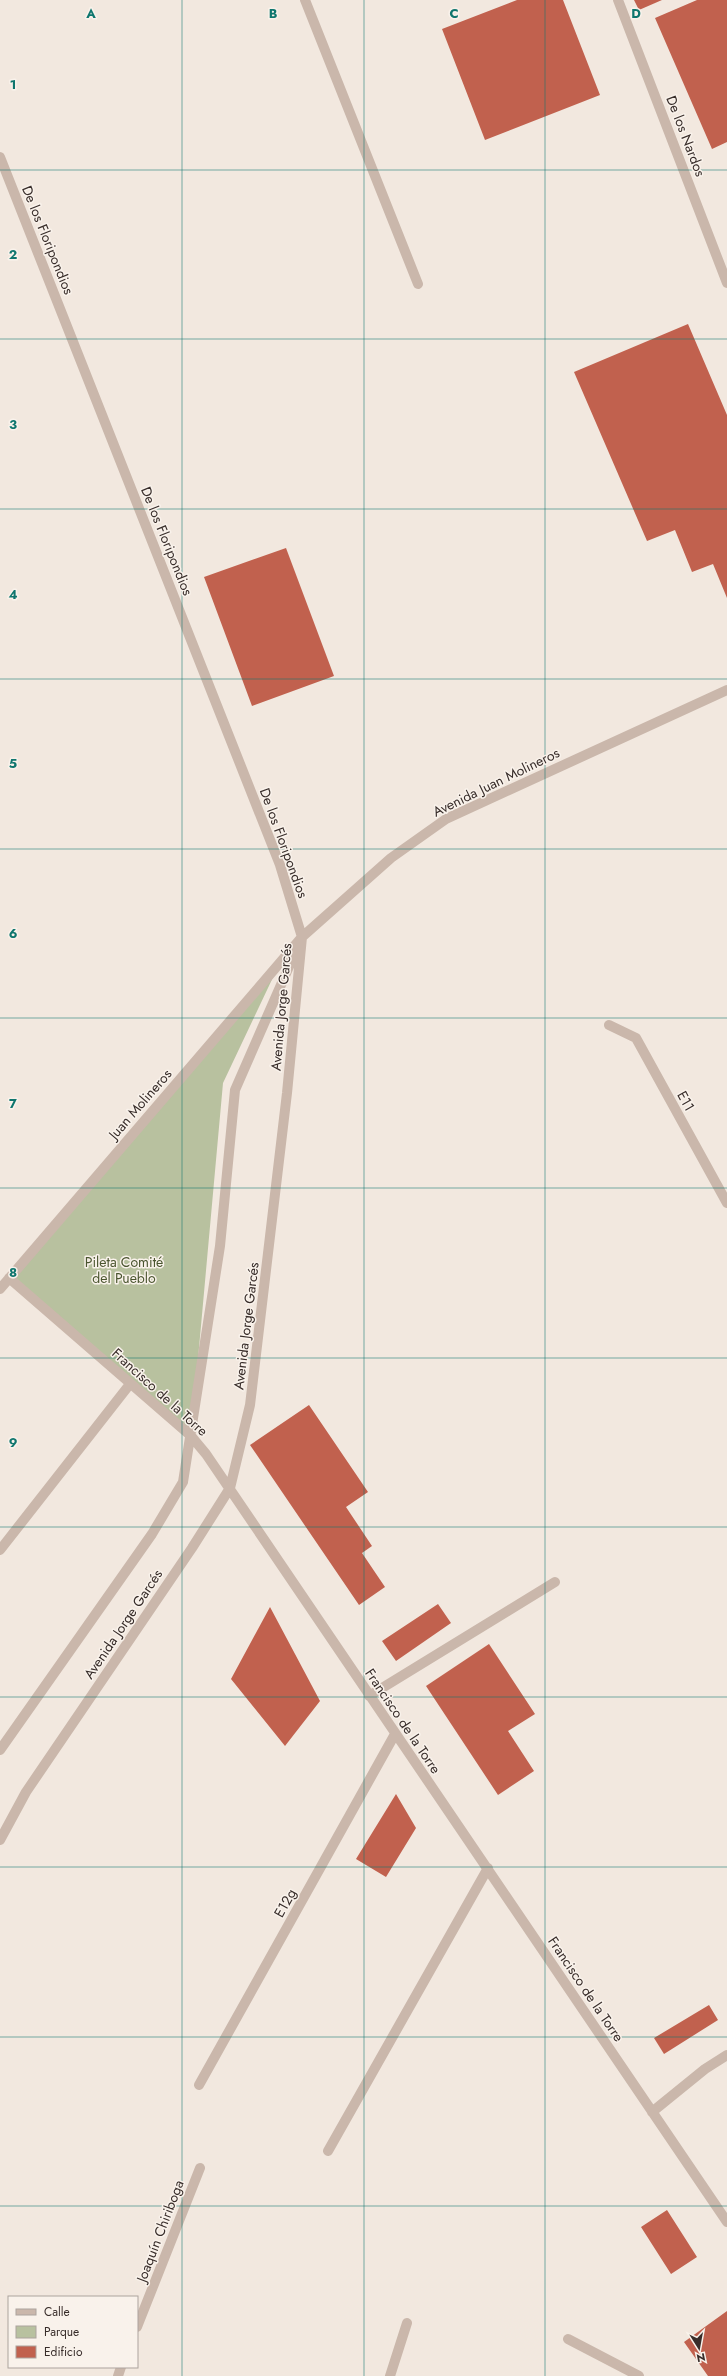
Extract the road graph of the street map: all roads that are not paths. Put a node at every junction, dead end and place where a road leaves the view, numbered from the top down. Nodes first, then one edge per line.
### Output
1 (305, 0) edge
2 (618, 0) edge
3 (0, 157) edge
4 (727, 283) edge
5 (418, 284) dead end
6 (727, 690) edge
7 (302, 937) junction
8 (609, 1024) dead end
9 (727, 1203) edge
10 (9, 1278) junction
11 (0, 1289) edge
12 (130, 1384) junction
13 (192, 1436) junction
14 (230, 1488) junction
15 (0, 1550) edge
16 (555, 1582) dead end
17 (369, 1696) junction
18 (395, 1734) junction
19 (0, 1750) edge
20 (0, 1840) edge
21 (488, 1868) junction
22 (727, 2055) edge
23 (199, 2085) dead end
24 (652, 2112) junction
25 (328, 2151) dead end
26 (200, 2168) dead end
27 (727, 2222) edge
28 (407, 2323) dead end
29 (138, 2324) edge
30 (568, 2339) dead end
31 (390, 2376) edge
32 (639, 2376) edge

1 - 5 street
2 - 4 street, De los Nardos
3 - 7 street, De los Floripondios
6 - 7 street, Avenida Juan Molineros
7 - 10 street, Juan Molineros
7 - 13 street, Avenida Jorge Garcés
7 - 14 street, Avenida Jorge Garcés
8 - 9 street, E11
10 - 11 street, Juan Molineros
10 - 12 street, Francisco de la Torre
12 - 13 street, Francisco de la Torre
12 - 15 street
13 - 14 street, Francisco de la Torre
13 - 19 street, Avenida Jorge Garcés
14 - 17 street, Francisco de la Torre
14 - 20 street, Avenida Jorge Garcés
16 - 17 street
17 - 18 street, Francisco de la Torre
18 - 21 street, Francisco de la Torre
18 - 23 street, E12g
21 - 24 street, Francisco de la Torre
21 - 25 street
22 - 24 street
24 - 27 street, Francisco de la Torre
26 - 29 street, Joaquín Chiriboga
28 - 31 street
30 - 32 street

